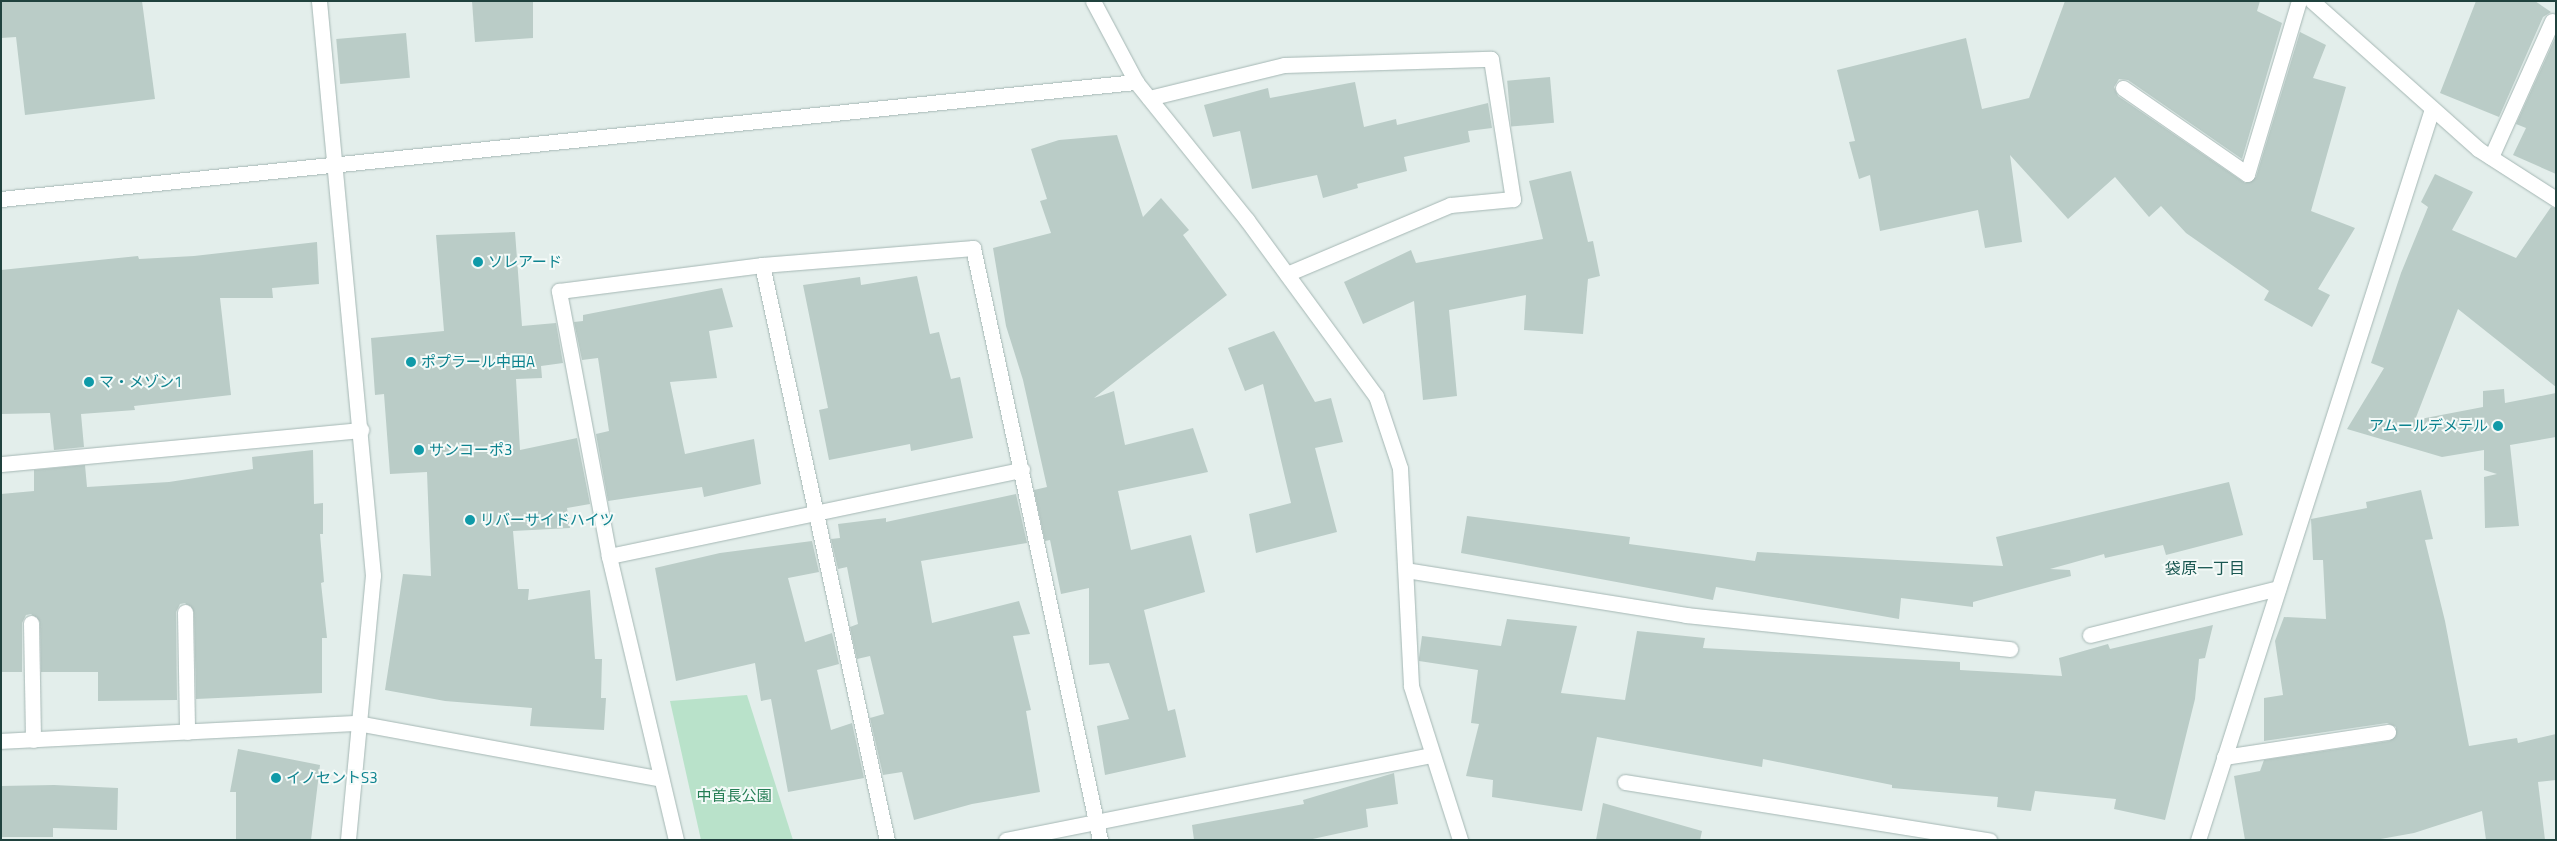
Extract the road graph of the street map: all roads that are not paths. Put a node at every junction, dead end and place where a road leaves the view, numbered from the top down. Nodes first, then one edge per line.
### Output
1 (319, 1) edge
2 (1093, 1) edge
3 (2299, 1) edge
4 (2312, 1) edge
5 (2552, 21) dead end
6 (1136, 82) junction
7 (2123, 88) dead end
8 (1149, 98) junction
9 (2432, 109) junction
10 (2491, 157) junction
11 (336, 166) junction
12 (1, 199) edge
13 (2556, 199) edge
14 (762, 265) junction
15 (1287, 274) junction
16 (361, 430) junction
17 (1, 464) edge
18 (1022, 470) junction
19 (814, 514) junction
20 (608, 556) junction
21 (1406, 570) junction
22 (2278, 588) junction
23 (185, 612) dead end
24 (31, 623) dead end
25 (2090, 636) dead end
26 (2010, 650) dead end
27 (357, 723) junction
28 (188, 732) junction
29 (2388, 732) dead end
30 (32, 740) junction
31 (1, 741) edge
32 (1431, 755) junction
33 (2224, 757) junction
34 (661, 779) junction
35 (1625, 782) dead end
36 (1096, 820) junction
37 (348, 840) edge
38 (676, 840) edge
39 (887, 840) edge
40 (1006, 840) edge
41 (1100, 840) edge
42 (1460, 840) edge
43 (1989, 840) edge
44 (2198, 840) edge

1 - 11 street
2 - 6 street
3 - 7 street
4 - 9 street
5 - 10 street
6 - 8 street
6 - 11 street
8 - 15 street
8 - 15 street
9 - 10 street
9 - 22 street
10 - 13 street
11 - 12 street
11 - 16 street
14 - 18 street
14 - 19 street
14 - 20 street
15 - 21 street
16 - 17 street
16 - 27 street
18 - 19 street
18 - 36 street
19 - 20 street
19 - 39 street
20 - 34 street
21 - 26 street
21 - 32 street
22 - 25 street
22 - 33 street
23 - 28 street
24 - 30 street
27 - 28 street
27 - 34 street
27 - 37 street
28 - 30 street
29 - 33 street
30 - 31 street
32 - 36 street
32 - 42 street
33 - 44 street
34 - 38 street
35 - 43 street
36 - 40 street
36 - 41 street

